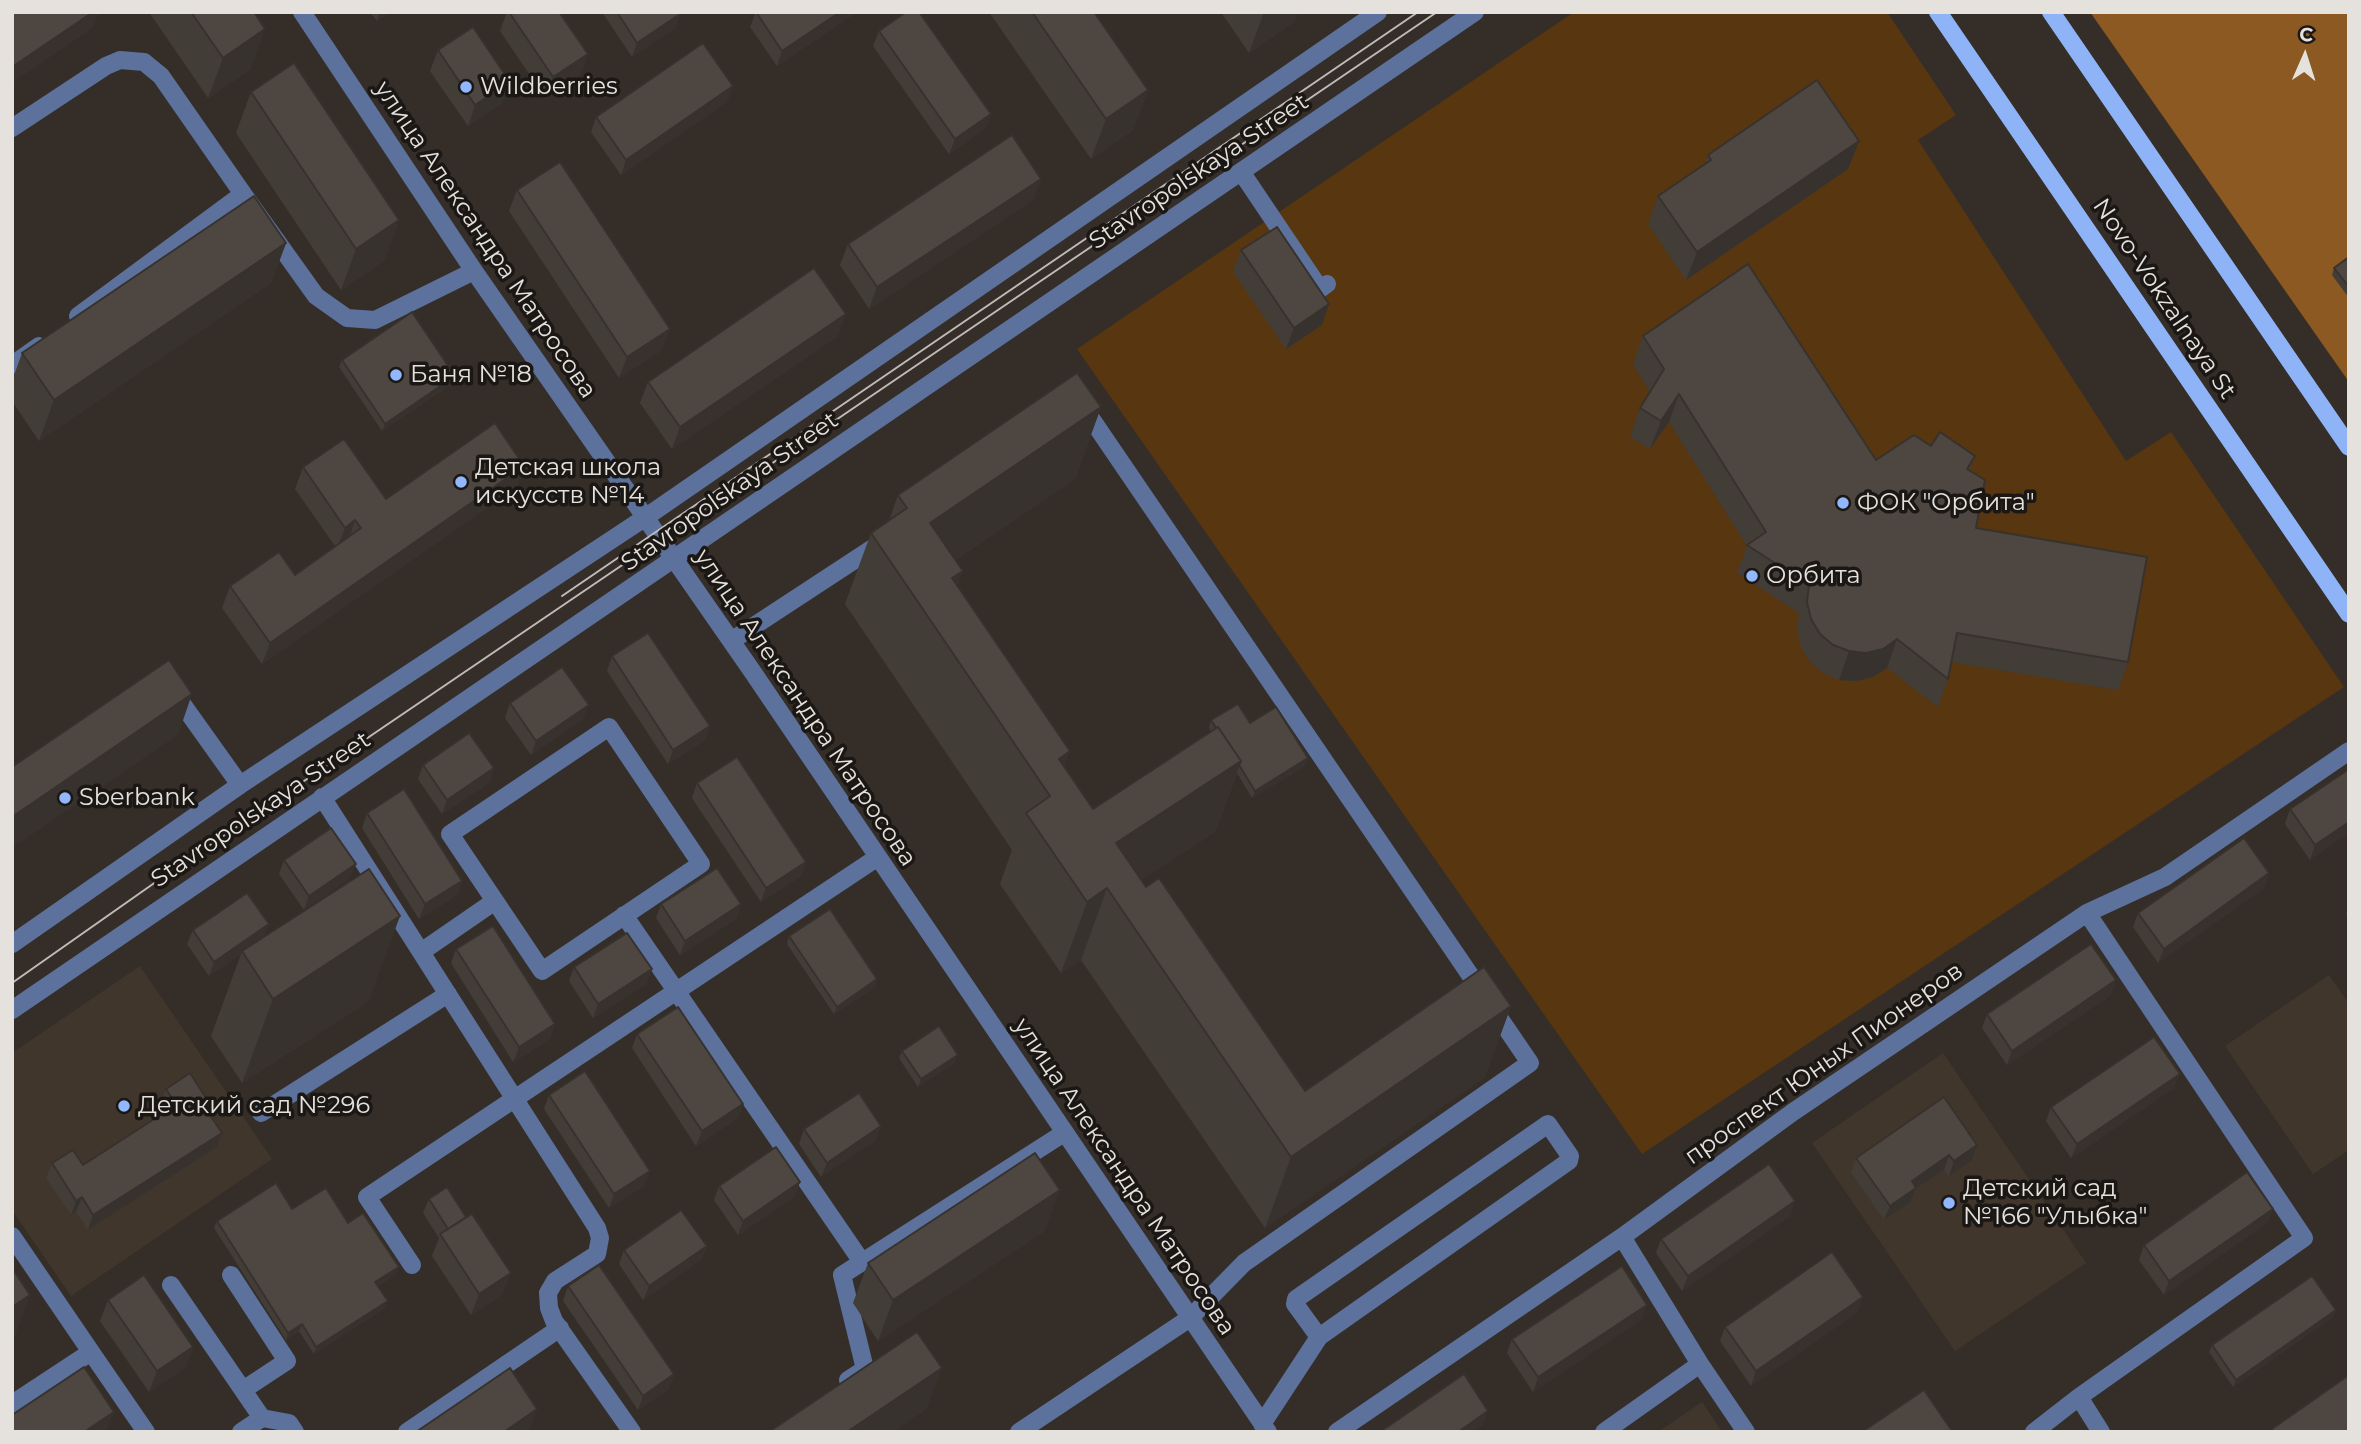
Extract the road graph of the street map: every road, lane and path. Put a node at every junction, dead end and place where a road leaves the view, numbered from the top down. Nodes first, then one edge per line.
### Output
1 (302, 12) edge
2 (1378, 12) edge
3 (1475, 12) edge
4 (1938, 12) edge
5 (2050, 12) edge
6 (12, 128) edge
7 (1242, 173) junction
8 (243, 194) junction
9 (474, 271) junction
10 (1328, 284) dead end
11 (12, 365) edge
12 (1062, 423) edge
13 (2349, 447) edge
14 (646, 517) junction
15 (902, 529) edge
16 (674, 561) junction
17 (2349, 614) edge
18 (731, 641) junction
19 (157, 678) edge
20 (2349, 751) edge
21 (240, 785) junction
22 (322, 797) junction
23 (878, 858) junction
24 (495, 901) junction
25 (2087, 913) junction
26 (624, 915) junction
27 (12, 944) edge
28 (421, 952) junction
29 (677, 992) junction
30 (448, 994) junction
31 (12, 1010) edge
32 (515, 1100) junction
33 (261, 1113) dead end
34 (1064, 1133) junction
35 (12, 1236) edge
36 (1622, 1237) junction
37 (862, 1262) junction
38 (412, 1265) dead end
39 (231, 1275) dead end
40 (171, 1285) dead end
41 (1190, 1318) junction
42 (560, 1328) junction
43 (1319, 1337) junction
44 (91, 1352) junction
45 (1700, 1364) junction
46 (243, 1390) junction
47 (834, 1390) edge
48 (2079, 1397) junction
49 (12, 1405) edge
50 (262, 1418) junction
51 (1265, 1428) edge
52 (146, 1432) edge
53 (241, 1432) edge
54 (295, 1432) edge
55 (407, 1432) edge
56 (632, 1432) edge
57 (1019, 1432) edge
58 (1337, 1432) edge
59 (1604, 1432) edge
60 (1746, 1432) edge
61 (2034, 1432) edge
62 (2101, 1432) edge

1 - 9 street, улица Александра Матросова
2 - 14 street, Stavropolskaya Street
3 - 7 street, Stavropolskaya Street
4 - 17 main road, Novo-Vokzalnaya St
5 - 13 main road
6 - 8 street
7 - 10 street
7 - 16 street, Stavropolskaya Street
8 - 9 street
8 - 11 street
9 - 14 street, улица Александра Матросова
12 - 41 street
14 - 16 street, улица Александра Матросова
14 - 21 street, Stavropolskaya Street
15 - 18 street
16 - 18 street, улица Александра Матросова
16 - 22 street, Stavropolskaya Street
18 - 23 street, улица Александра Матросова
19 - 21 street
20 - 25 street, проспект Юных Пионеров
21 - 27 street, Stavropolskaya Street
22 - 28 street
22 - 31 street, Stavropolskaya Street
23 - 29 street
23 - 34 street, улица Александра Матросова
24 - 26 street
24 - 26 street
24 - 28 street
25 - 36 street, проспект Юных Пионеров
25 - 48 street
26 - 29 street
28 - 30 street
29 - 32 street
29 - 37 street
30 - 32 street
30 - 33 street
32 - 38 street
32 - 42 street
34 - 37 street
34 - 41 street, улица Александра Матросова
35 - 44 street
36 - 45 street
36 - 58 street, проспект Юных Пионеров
37 - 47 street
39 - 46 street
40 - 46 street
41 - 51 street, улица Александра Матросова
41 - 57 street
42 - 55 street
42 - 56 street
43 - 43 street
43 - 51 street
44 - 49 street
44 - 52 street
45 - 59 street
45 - 60 street
46 - 50 street
48 - 61 street
48 - 62 street
50 - 53 street
50 - 54 street

